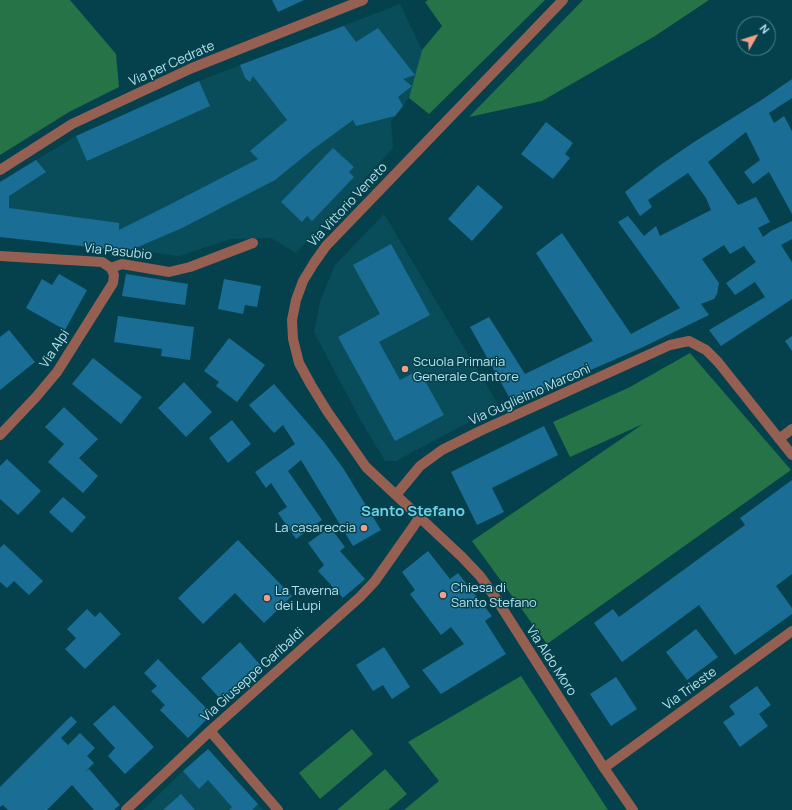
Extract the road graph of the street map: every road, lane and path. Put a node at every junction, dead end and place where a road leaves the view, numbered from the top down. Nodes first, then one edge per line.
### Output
1 (363, 0) edge
2 (562, 0) edge
3 (0, 170) edge
4 (252, 243) dead end
5 (0, 256) edge
6 (111, 268) junction
7 (792, 429) edge
8 (0, 435) edge
9 (779, 439) junction
10 (792, 455) edge
11 (396, 495) junction
12 (420, 517) junction
13 (792, 631) edge
14 (210, 731) junction
15 (604, 768) junction
16 (126, 810) edge
17 (278, 810) edge
18 (633, 810) edge

1 - 3 street, Via per Cedrate
2 - 11 street, Via Vittorio Veneto
4 - 6 street, Via Pasubio
5 - 6 street, Via Pasubio
6 - 8 street, Via Alpi
7 - 9 street
9 - 10 street
9 - 11 street, Via Guglielmo Marconi
11 - 12 street, Via Vittorio Veneto
12 - 14 street, Via Giuseppe Garibaldi
12 - 15 street, Via Aldo Moro
13 - 15 street, Via Trieste
14 - 16 street, Via Giuseppe Garibaldi
14 - 17 street
15 - 18 street, Via Aldo Moro

